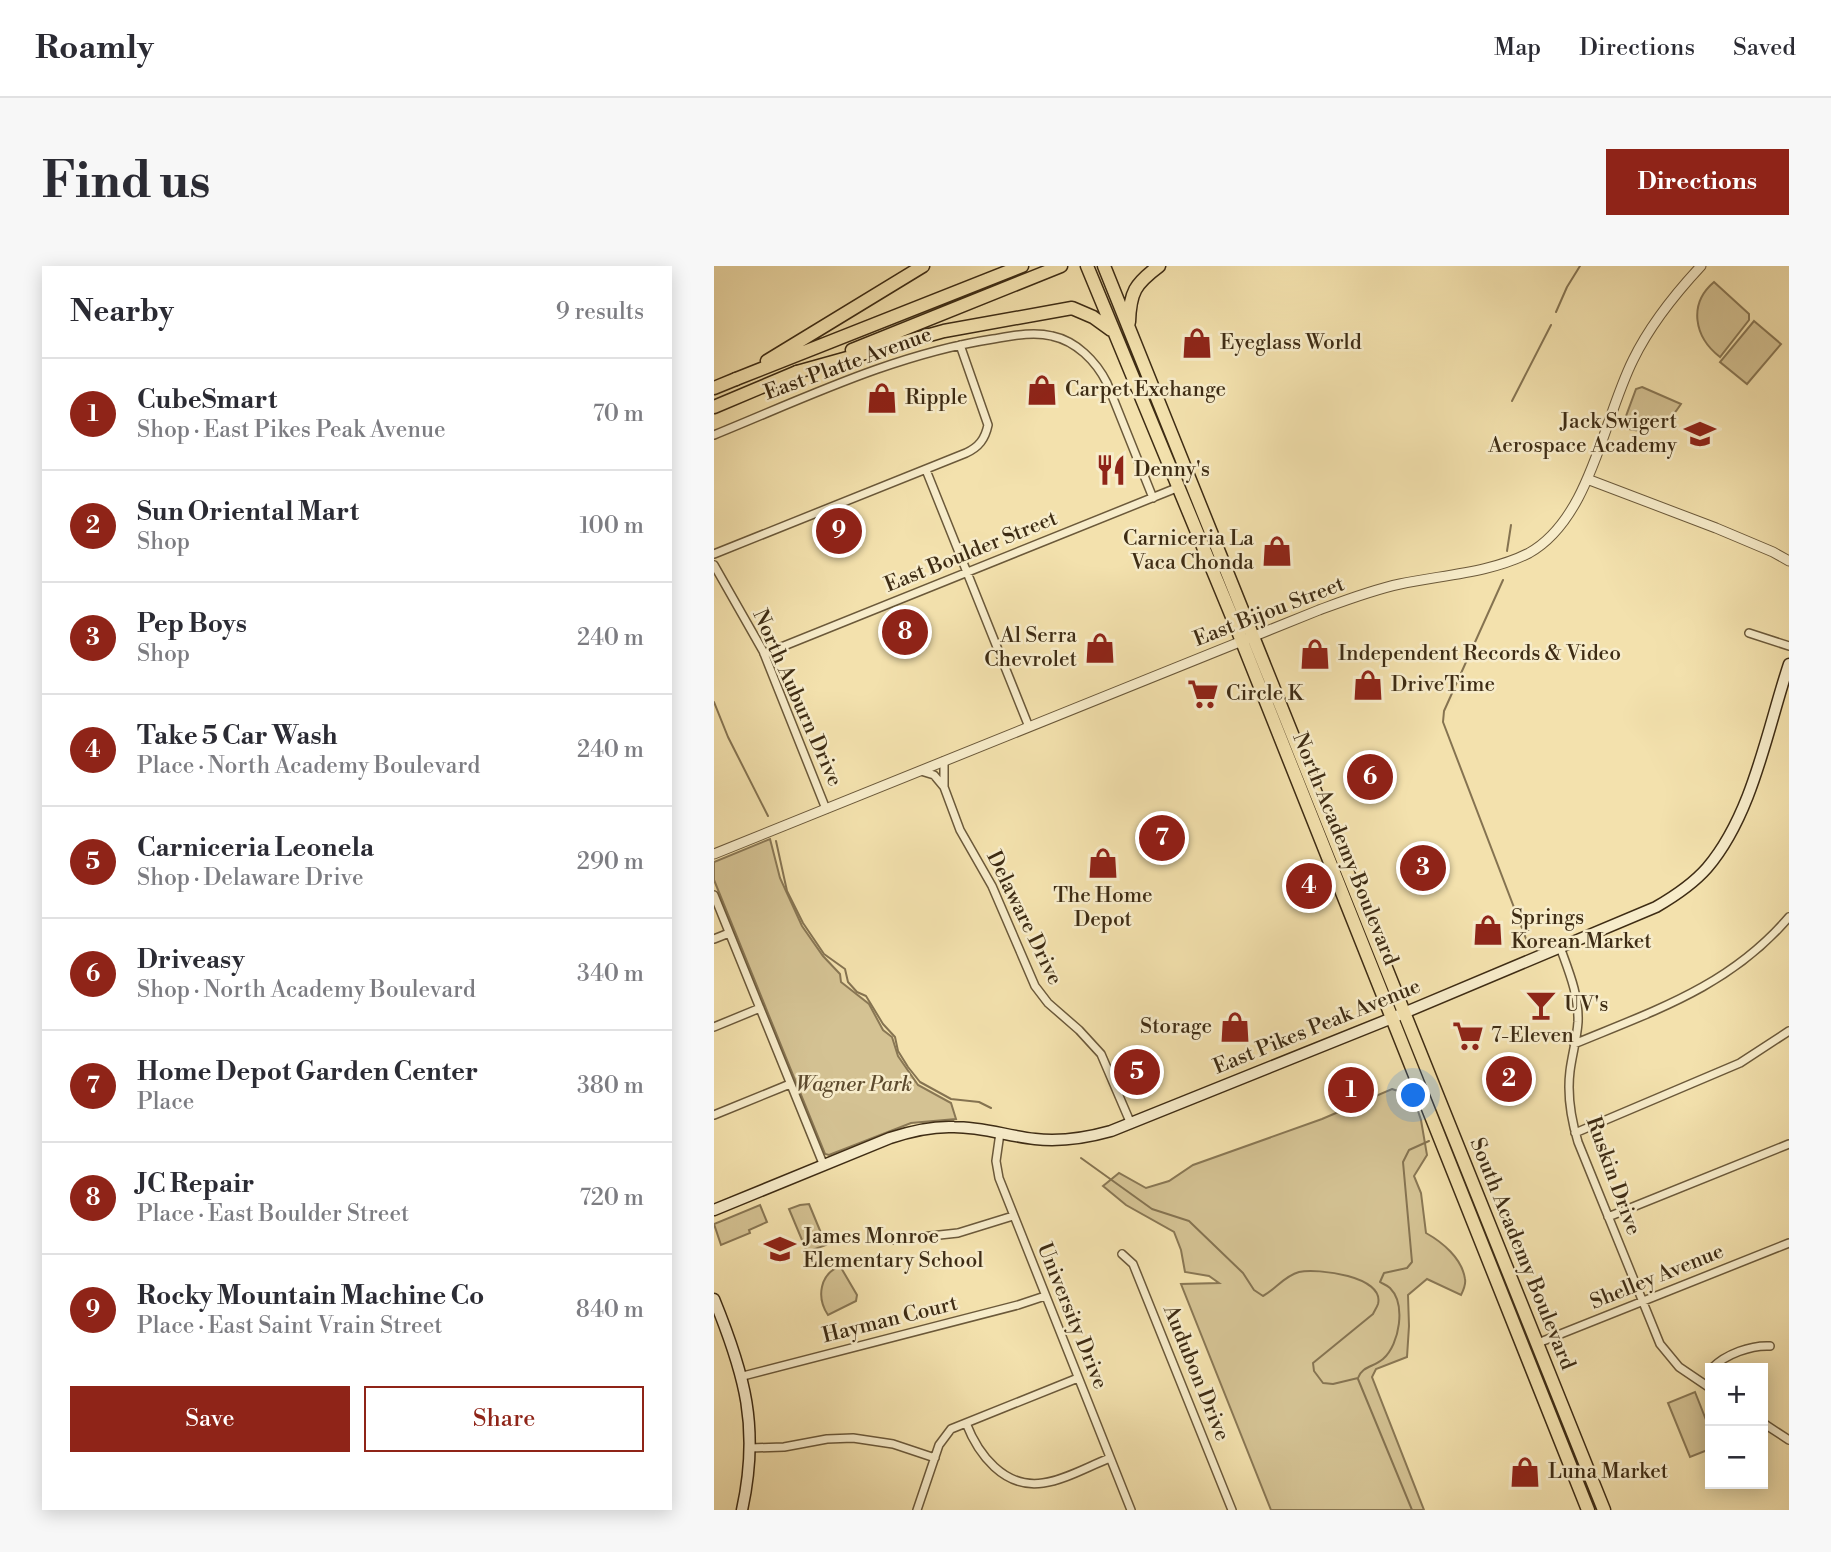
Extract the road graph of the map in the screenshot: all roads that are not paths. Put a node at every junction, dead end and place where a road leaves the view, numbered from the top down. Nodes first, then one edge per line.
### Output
1 (923, 266) edge
2 (1022, 266) edge
3 (1061, 266) edge
4 (1087, 266) edge
5 (1104, 266) edge
6 (1159, 266) edge
7 (1701, 266) edge
8 (1138, 282) junction
9 (1114, 290) junction
10 (1099, 296) junction
11 (1072, 308) junction
12 (1129, 326) junction
13 (1114, 332) junction
14 (960, 345) junction
15 (797, 372) junction
16 (736, 379) junction
17 (714, 388) edge
18 (714, 407) edge
19 (714, 435) edge
20 (926, 470) junction
21 (1587, 479) junction
22 (1192, 482) junction
23 (1179, 487) junction
24 (1153, 498) junction
25 (714, 554) edge
26 (1789, 561) edge
27 (714, 565) edge
28 (966, 573) junction
29 (1749, 634) dead end
30 (1254, 635) junction
31 (1241, 641) junction
32 (1789, 646) edge
33 (764, 654) junction
34 (1788, 668) edge
35 (1029, 727) junction
36 (944, 761) junction
37 (921, 771) junction
38 (944, 786) junction
39 (826, 809) junction
40 (714, 855) edge
41 (714, 895) edge
42 (1789, 916) edge
43 (729, 933) junction
44 (714, 939) edge
45 (1560, 947) junction
46 (760, 1008) junction
47 (1405, 1013) junction
48 (1392, 1018) junction
49 (714, 1027) edge
50 (1789, 1031) edge
51 (1574, 1044) junction
52 (790, 1084) junction
53 (714, 1115) edge
54 (1131, 1124) junction
55 (1000, 1132) junction
56 (1575, 1133) junction
57 (1789, 1144) edge
58 (824, 1166) junction
59 (714, 1210) edge
60 (1013, 1216) junction
61 (1608, 1217) junction
62 (893, 1240) dead end
63 (1789, 1243) edge
64 (1122, 1254) dead end
65 (1045, 1296) junction
66 (714, 1299) edge
67 (1642, 1301) junction
68 (1538, 1343) junction
69 (1770, 1346) dead end
70 (1720, 1363) edge
71 (743, 1376) junction
72 (1078, 1378) junction
73 (1705, 1379) edge
74 (1702, 1383) junction
75 (1705, 1385) edge
76 (966, 1423) junction
77 (1768, 1426) edge
78 (1789, 1440) edge
79 (750, 1448) junction
80 (935, 1458) junction
81 (1110, 1458) junction
82 (742, 1510) edge
83 (918, 1510) edge
84 (1131, 1510) edge
85 (1232, 1510) edge
86 (1588, 1510) edge
87 (1604, 1510) edge

1 - 16 main road
2 - 16 main road, East Platte Avenue
3 - 15 main road, East Platte Avenue
4 - 10 main road, North Academy Boulevard
5 - 9 main road, North Academy Boulevard
6 - 8 main road
7 - 21 street, East Bijou Street
8 - 9 main road
8 - 12 main road
9 - 10 main road
9 - 12 main road, North Academy Boulevard
10 - 11 main road
10 - 13 main road, North Academy Boulevard
11 - 13 main road
11 - 15 main road
12 - 22 main road, North Academy Boulevard
13 - 23 main road, North Academy Boulevard
14 - 19 street, East Platte Avenue
14 - 20 street
14 - 24 street, East Platte Avenue
15 - 18 main road, East Platte Avenue
16 - 17 main road, East Platte Avenue
20 - 25 street
20 - 28 street
21 - 26 street
21 - 30 street, East Bijou Street
22 - 23 street, East Boulder Street
22 - 30 main road, North Academy Boulevard
23 - 24 street, East Boulder Street
23 - 31 main road, North Academy Boulevard
24 - 28 street, East Boulder Street
27 - 33 street, North Auburn Drive
28 - 33 street, East Boulder Street
28 - 35 street
29 - 32 street
30 - 31 street, East Bijou Street
30 - 47 main road, North Academy Boulevard
31 - 35 street, East Bijou Street
31 - 48 main road, North Academy Boulevard
33 - 39 street, North Auburn Drive
34 - 45 main road, East Pikes Peak Avenue
35 - 36 street, East Bijou Street
36 - 37 street, East Bijou Street
36 - 38 street, Delaware Drive
37 - 38 street
37 - 39 street, East Bijou Street
38 - 54 street, Delaware Drive
39 - 40 street, East Bijou Street
41 - 43 street
42 - 51 street
43 - 44 street
43 - 46 street
45 - 47 main road, East Pikes Peak Avenue
45 - 51 street, Ruskin Drive
46 - 49 street
46 - 52 street
47 - 48 main road, East Pikes Peak Avenue
47 - 68 main road, South Academy Boulevard
48 - 54 main road, East Pikes Peak Avenue
48 - 86 main road, South Academy Boulevard
50 - 56 street
51 - 56 street, Ruskin Drive
52 - 53 street
52 - 58 street
54 - 55 main road, East Pikes Peak Avenue
55 - 58 main road, East Pikes Peak Avenue
55 - 60 street, University Drive
56 - 61 street, Ruskin Drive
57 - 61 street
58 - 59 main road, East Pikes Peak Avenue
60 - 62 street
60 - 65 street, University Drive
61 - 67 street, Ruskin Drive
63 - 67 street, Shelley Avenue
64 - 85 street, Audubon Drive
65 - 71 street, Hayman Court
65 - 72 street, University Drive
66 - 71 main road
67 - 68 street, Shelley Avenue
67 - 74 street, Ruskin Drive
68 - 87 main road, South Academy Boulevard
69 - 70 street
71 - 79 main road
72 - 76 street
72 - 81 street, University Drive
73 - 74 street
74 - 75 street, Ruskin Drive
76 - 80 street
76 - 81 street
77 - 78 street
79 - 80 street
79 - 82 main road
80 - 83 street
81 - 84 street, University Drive

